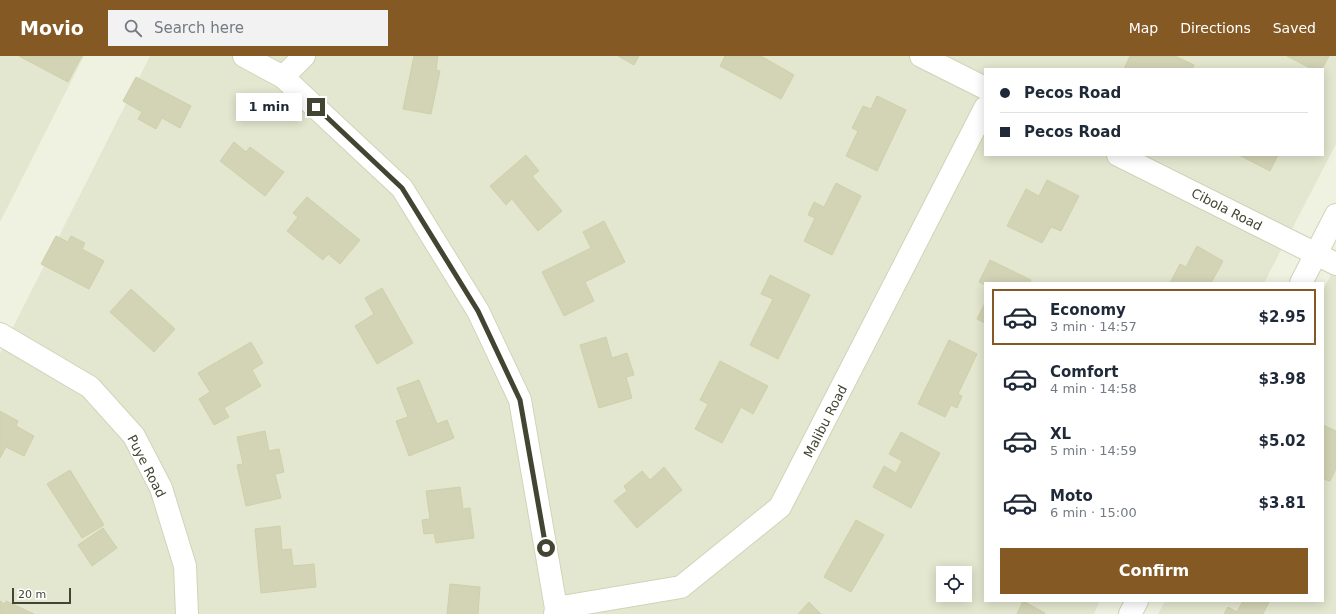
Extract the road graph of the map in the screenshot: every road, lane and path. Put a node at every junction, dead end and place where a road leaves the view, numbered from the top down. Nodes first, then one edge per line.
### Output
1 (244, 56) edge
2 (304, 56) edge
3 (922, 56) edge
4 (283, 77) junction
5 (984, 87) edge
6 (984, 110) edge
7 (1120, 156) edge
8 (1336, 215) edge
9 (1316, 254) junction
10 (1336, 264) edge
11 (1302, 282) edge
12 (0, 334) edge
13 (1136, 602) edge
14 (556, 611) edge
15 (186, 614) edge
16 (1130, 614) edge

1 - 4 street
2 - 4 street
3 - 5 street
4 - 14 street
6 - 14 street, Malibu Road
7 - 9 street, Cibola Road
8 - 9 street
9 - 10 street, Cibola Road
9 - 11 street
12 - 15 street, Puye Road
13 - 16 street

